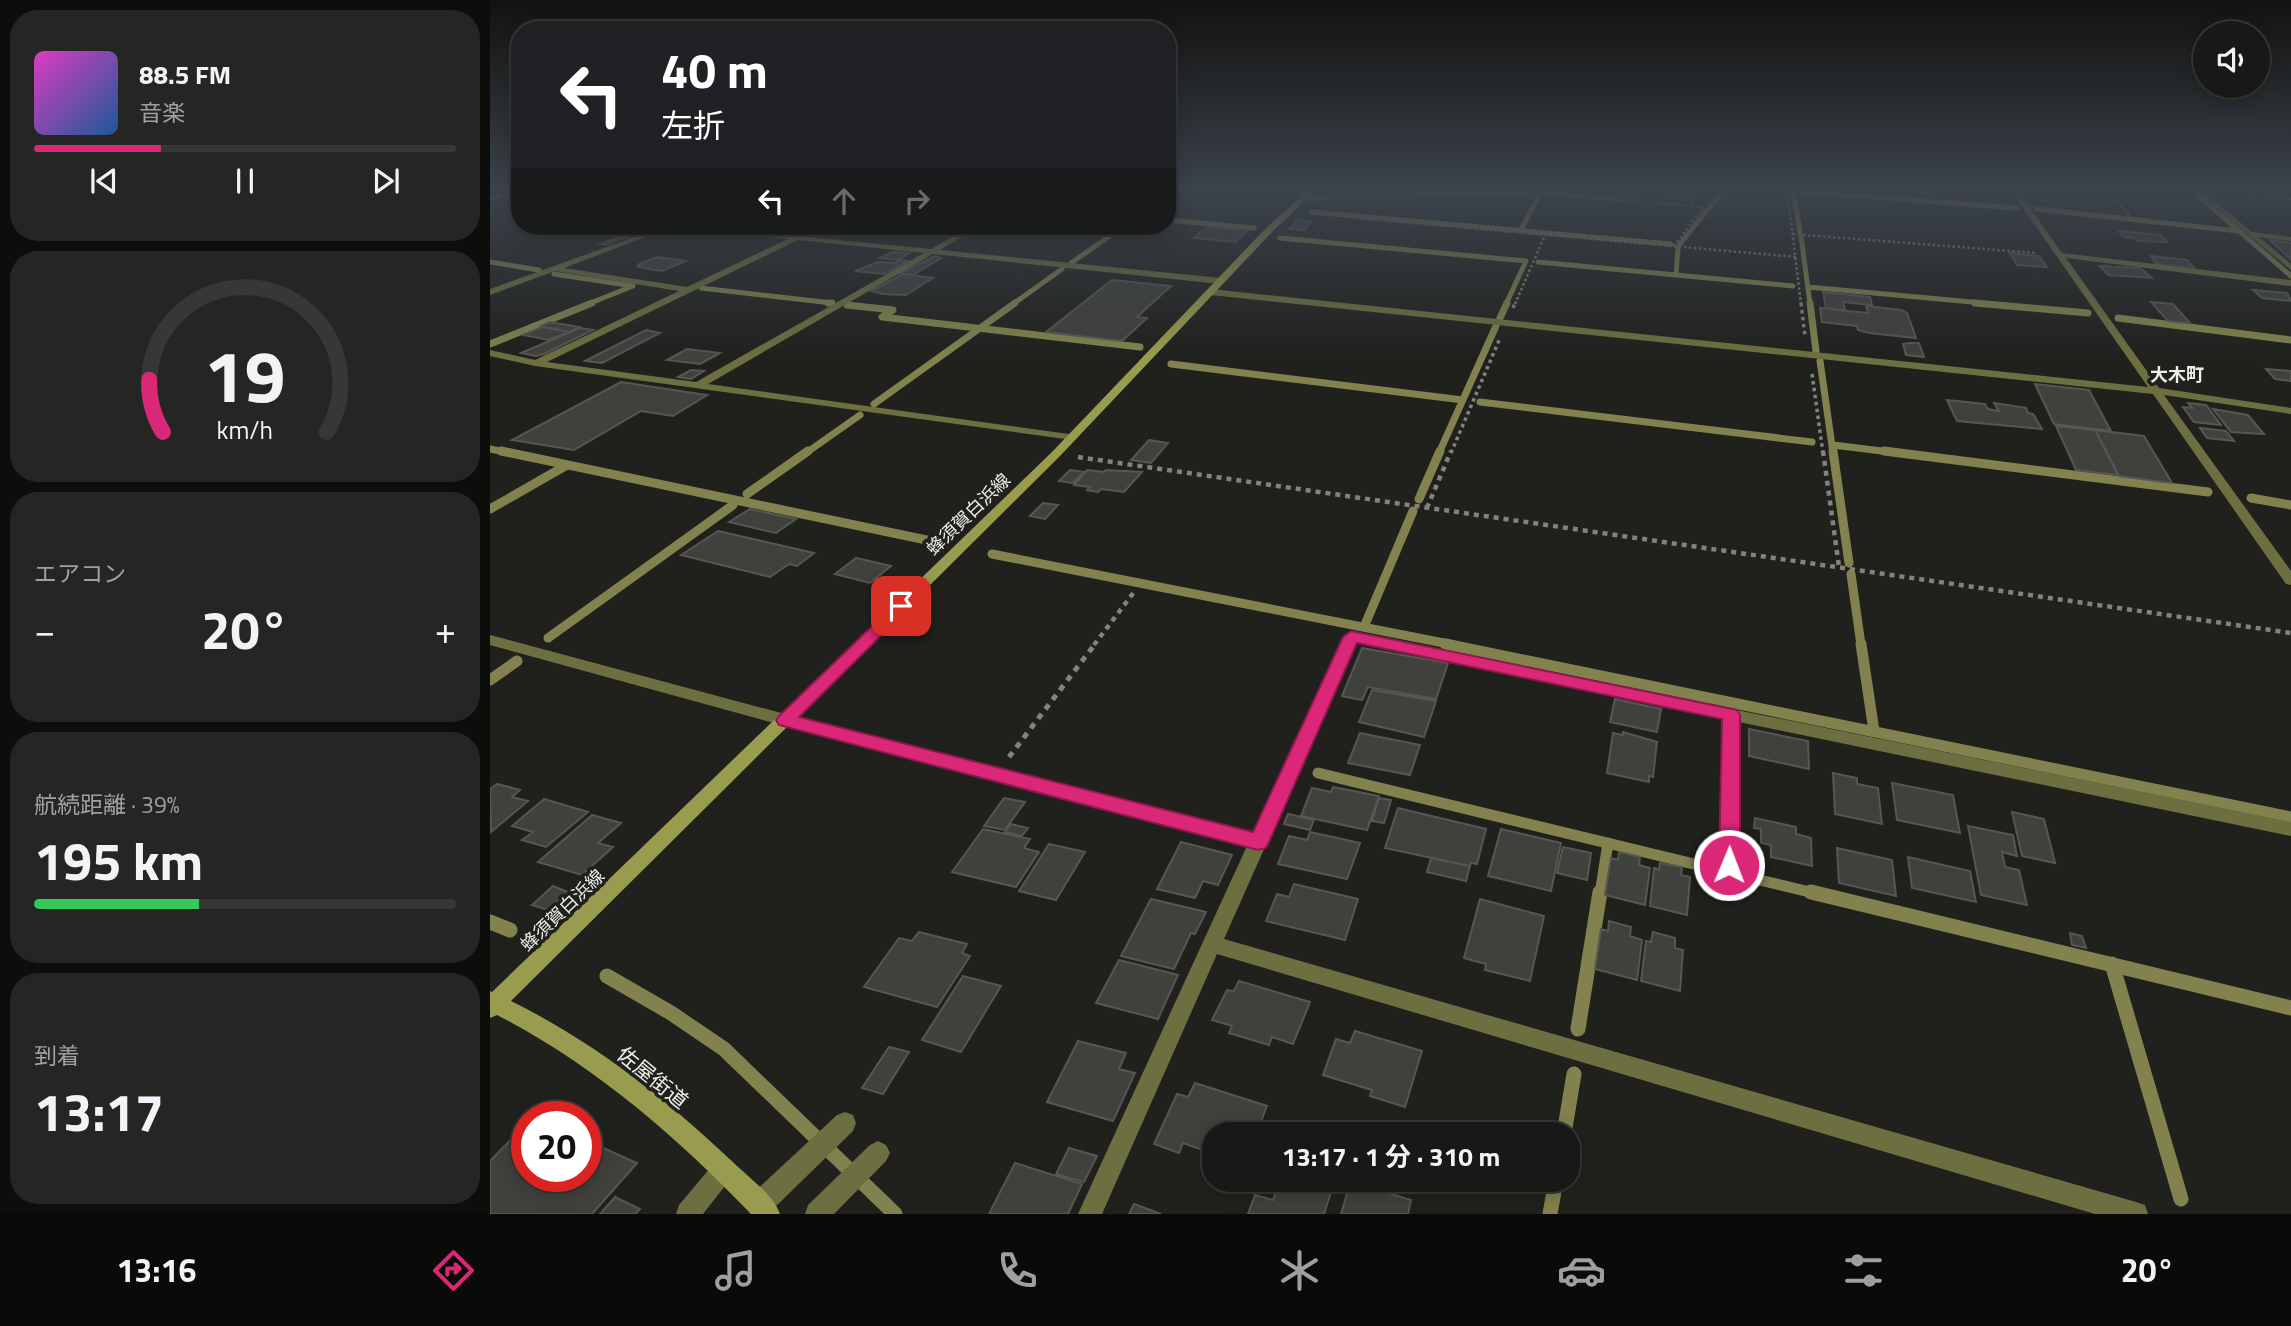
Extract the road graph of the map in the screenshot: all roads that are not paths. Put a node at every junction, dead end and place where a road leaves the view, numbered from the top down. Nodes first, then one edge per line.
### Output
1 (619, 245) edge
2 (783, 245) edge
3 (854, 245) edge
4 (944, 245) edge
5 (1255, 245) edge
6 (2053, 245) edge
7 (2263, 245) edge
8 (931, 252) junction
9 (2060, 255) junction
10 (555, 268) junction
11 (2291, 268) edge
12 (2291, 283) edge
13 (1216, 287) junction
14 (687, 290) junction
15 (490, 292) edge
16 (490, 353) edge
17 (535, 363) junction
18 (697, 386) junction
19 (2156, 391) junction
20 (2291, 411) edge
21 (1072, 437) junction
22 (2291, 580) edge
23 (490, 640) edge
24 (1731, 715) junction
25 (785, 720) junction
26 (2291, 829) edge
27 (1258, 842) junction
28 (1729, 865) dead end
29 (1212, 944) junction
30 (492, 1004) edge
31 (845, 1124) dead end
32 (878, 1153) dead end
33 (724, 1169) junction
34 (764, 1210) edge
35 (688, 1214) edge
36 (817, 1214) edge
37 (1090, 1214) edge
38 (2136, 1214) edge

1 - 10 street
2 - 14 street
3 - 8 street
4 - 8 street
5 - 13 main road, 蜂須賀白浜線
6 - 9 street
7 - 11 street
8 - 13 street
8 - 18 street
9 - 12 street
9 - 19 street
10 - 14 street
10 - 15 street
13 - 19 street
13 - 21 main road, 蜂須賀白浜線
14 - 17 street
16 - 17 street
17 - 18 street
18 - 21 street
19 - 20 street
19 - 22 street
21 - 25 main road, 蜂須賀白浜線
23 - 25 street
24 - 26 street
24 - 27 street
24 - 28 street
25 - 27 street
25 - 30 main road, 蜂須賀白浜線
27 - 29 street
29 - 37 street
29 - 38 street
30 - 33 main road, 佐屋街道
31 - 34 street
32 - 36 street
33 - 34 main road, 佐屋街道
33 - 35 street

